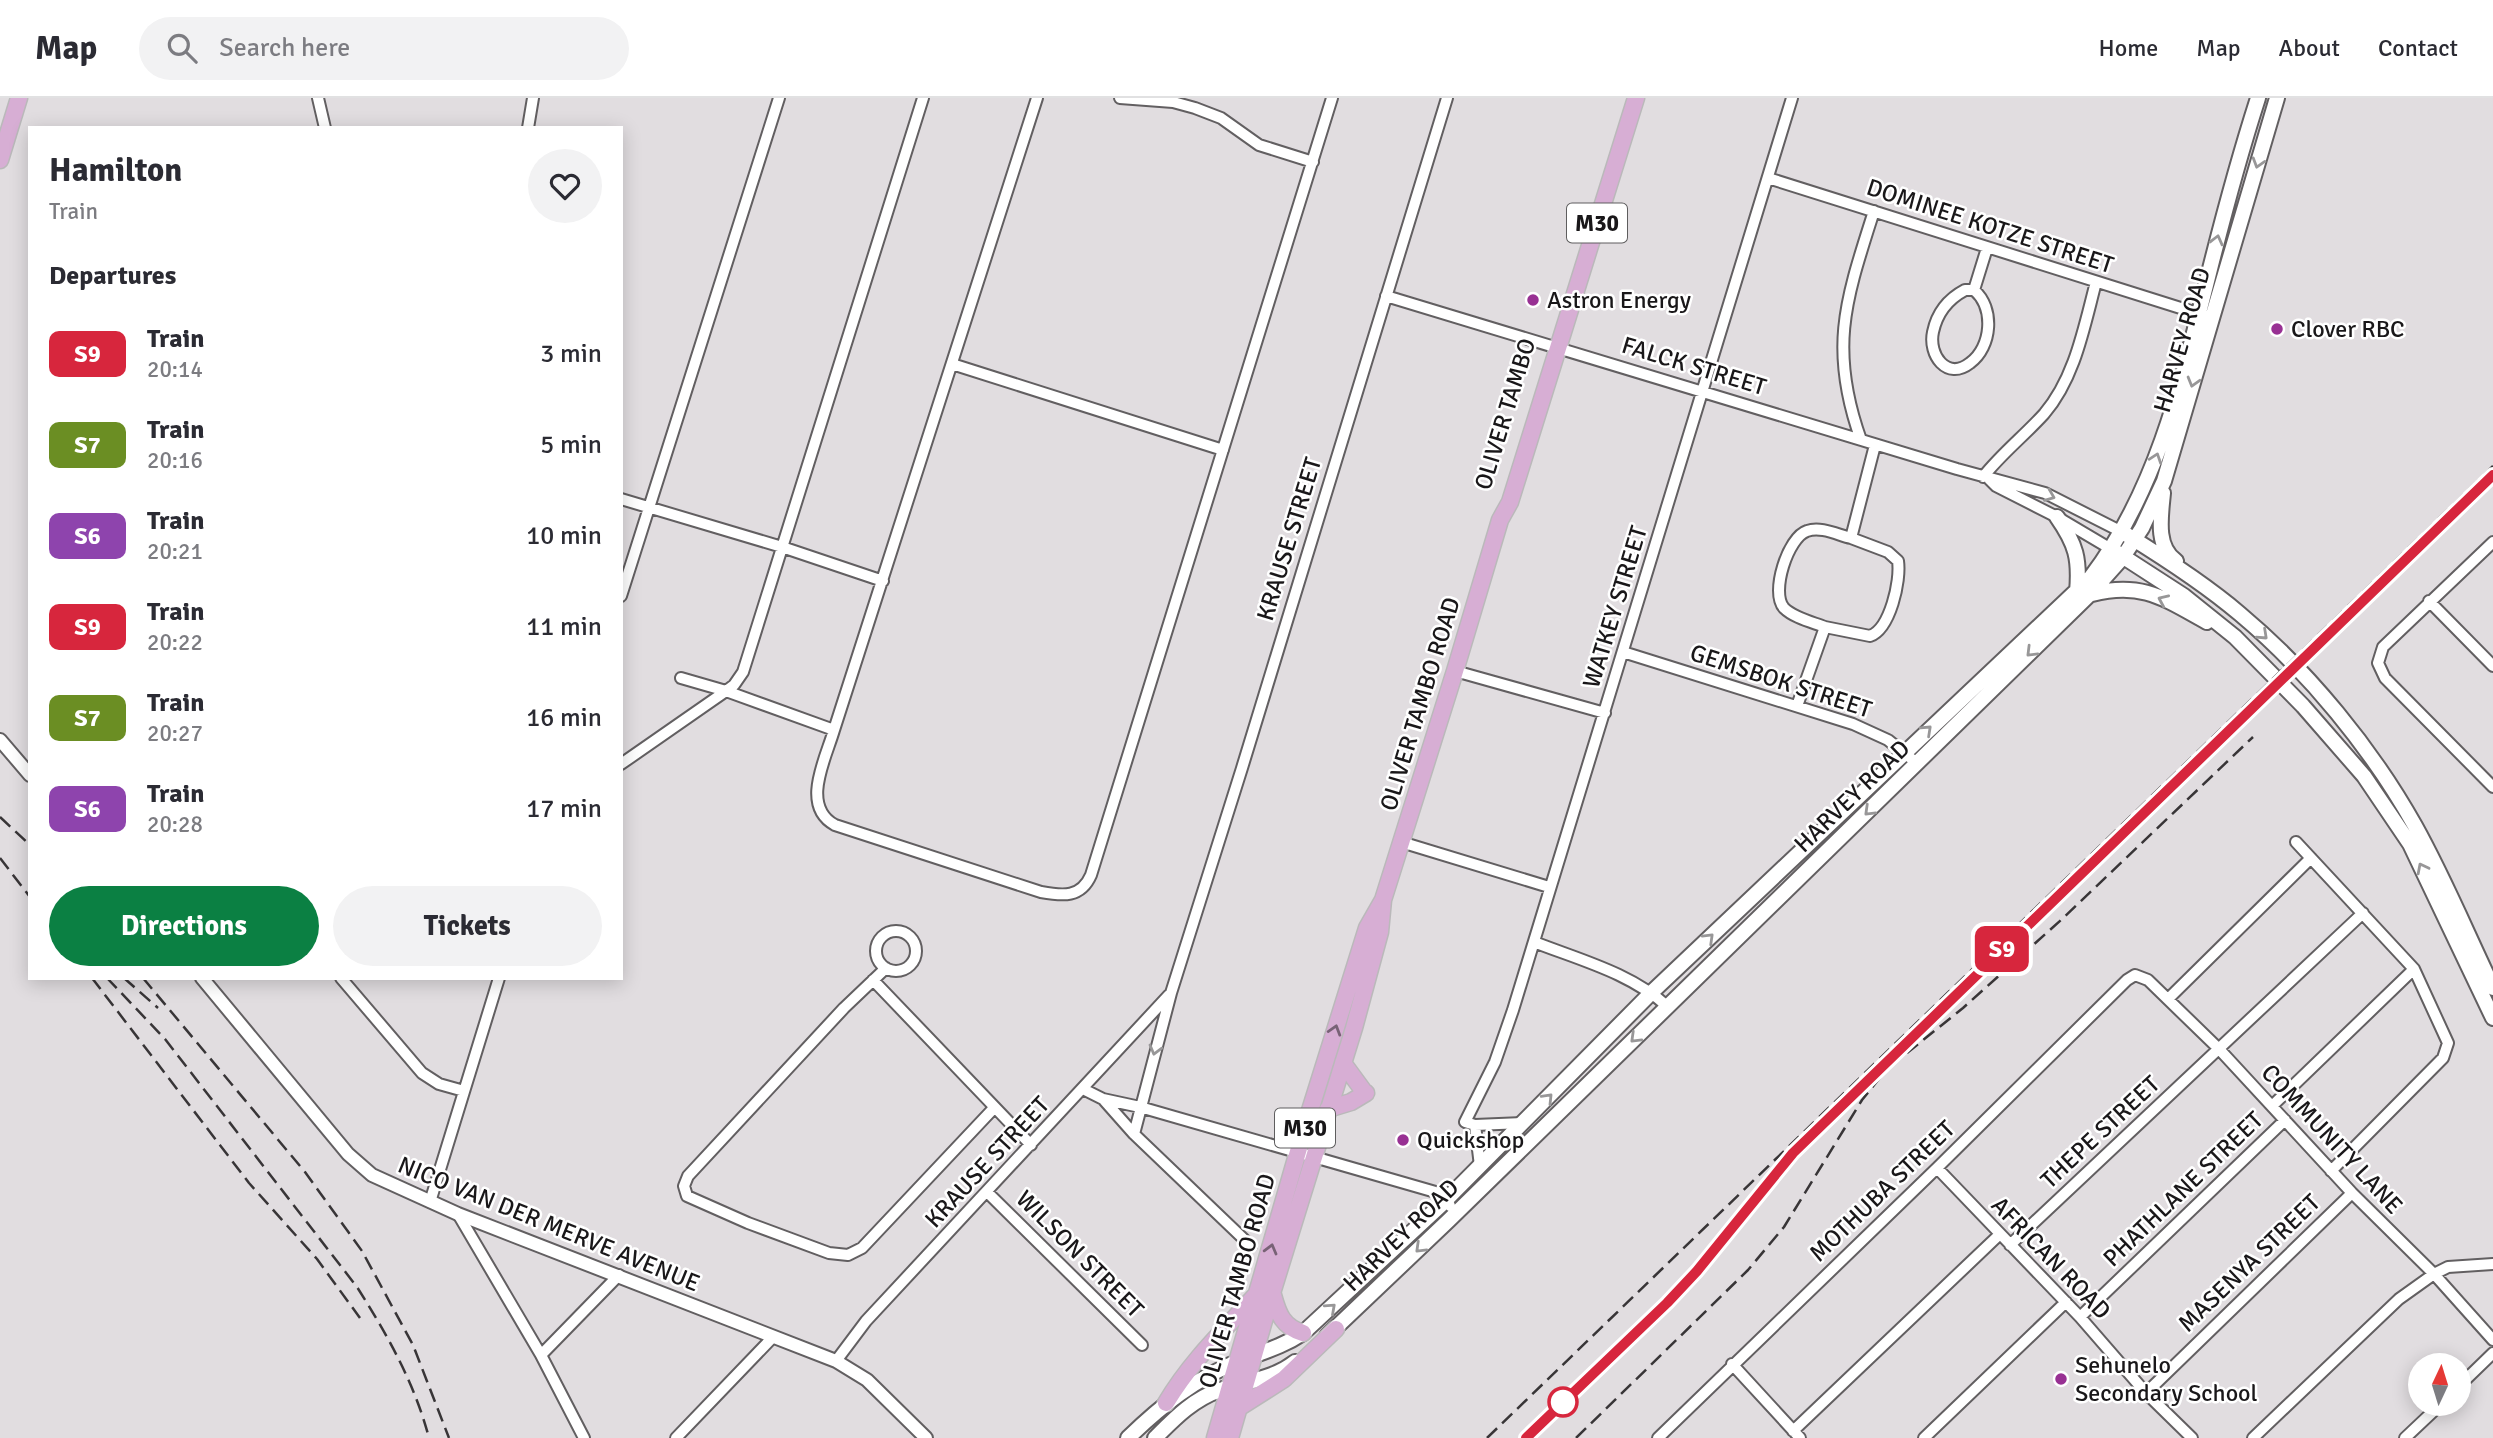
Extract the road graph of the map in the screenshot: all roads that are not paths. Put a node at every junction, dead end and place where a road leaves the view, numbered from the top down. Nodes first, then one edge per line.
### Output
1 (318, 98) edge
2 (533, 98) edge
3 (779, 98) edge
4 (923, 98) edge
5 (1037, 98) edge
6 (1120, 98) edge
7 (1332, 98) edge
8 (1447, 98) edge
9 (1626, 98) edge
10 (1636, 98) edge
11 (1779, 98) edge
12 (2258, 98) edge
13 (2277, 98) edge
14 (1791, 100) edge
15 (0, 102) edge
16 (18, 103) edge
17 (325, 126) edge
18 (528, 126) edge
19 (0, 160) edge
20 (1313, 162) junction
21 (1768, 178) junction
22 (1874, 211) junction
23 (1987, 248) junction
24 (2096, 282) junction
25 (1974, 290) junction
26 (1386, 296) junction
27 (2205, 316) junction
28 (1555, 347) junction
29 (952, 364) junction
30 (1700, 391) junction
31 (1861, 440) junction
32 (1875, 445) junction
33 (1223, 450) junction
34 (1986, 478) junction
35 (2164, 481) junction
36 (623, 500) edge
37 (649, 508) junction
38 (2057, 517) junction
39 (1500, 520) joint
40 (2128, 536) junction
41 (1851, 538) junction
42 (2493, 542) edge
43 (782, 547) junction
44 (2117, 553) junction
45 (883, 581) junction
46 (623, 589) edge
47 (2083, 594) junction
48 (2429, 601) junction
49 (2242, 615) junction
50 (1825, 627) junction
51 (2244, 645) junction
52 (1623, 652) junction
53 (2493, 666) edge
54 (1455, 671) junction
55 (681, 678) dead end
56 (726, 691) junction
57 (1797, 706) junction
58 (1605, 713) junction
59 (834, 730) junction
60 (0, 740) edge
61 (1904, 752) junction
62 (623, 764) edge
63 (1918, 764) junction
64 (28, 773) edge
65 (2493, 787) edge
66 (1401, 842) junction
67 (2295, 842) dead end
68 (2311, 858) junction
69 (1549, 887) junction
70 (1383, 900) junction
71 (2363, 913) junction
72 (1534, 942) junction
73 (886, 968) dead end
74 (2414, 969) junction
75 (2135, 975) joint
76 (204, 980) edge
77 (343, 980) edge
78 (498, 980) edge
79 (873, 980) junction
80 (2493, 988) edge
81 (1652, 992) junction
82 (1171, 993) junction
83 (2168, 999) junction
84 (1668, 1007) junction
85 (2493, 1018) edge
86 (2219, 1049) junction
87 (1343, 1063) junction
88 (1083, 1089) junction
89 (464, 1091) junction
90 (1103, 1099) junction
91 (2272, 1106) junction
92 (1140, 1107) junction
93 (994, 1108) junction
94 (1328, 1109) junction
95 (2285, 1120) junction
96 (1470, 1124) junction
97 (1523, 1124) junction
98 (1134, 1134) junction
99 (1031, 1145) junction
100 (1305, 1156) junction
101 (1480, 1166) junction
102 (1937, 1168) junction
103 (2331, 1171) junction
104 (987, 1192) junction
105 (2352, 1193) junction
106 (1447, 1199) junction
107 (430, 1202) junction
108 (458, 1214) junction
109 (1455, 1214) junction
110 (1999, 1235) junction
111 (2010, 1245) junction
112 (1251, 1246) dead end
113 (2493, 1264) edge
114 (1372, 1271) junction
115 (2434, 1274) junction
116 (619, 1275) junction
117 (1384, 1283) junction
118 (1265, 1292) junction
119 (2066, 1302) junction
120 (2080, 1317) junction
121 (1336, 1329) junction
122 (1303, 1333) junction
123 (773, 1337) junction
124 (2493, 1340) edge
125 (1142, 1345) dead end
126 (2493, 1353) edge
127 (541, 1355) junction
128 (1247, 1359) junction
129 (836, 1361) junction
130 (1732, 1364) junction
131 (2471, 1374) edge
132 (1247, 1383) junction
133 (1231, 1386) junction
134 (2146, 1393) junction
135 (1166, 1403) junction
136 (1240, 1407) junction
137 (2428, 1416) edge
138 (1797, 1435) edge
139 (584, 1438) edge
140 (676, 1438) edge
141 (926, 1438) edge
142 (1128, 1438) edge
143 (1155, 1438) edge
144 (1215, 1438) edge
145 (1230, 1438) edge
146 (1658, 1438) edge
147 (1924, 1438) edge
148 (2192, 1438) edge
149 (2253, 1438) edge
150 (2405, 1438) edge

1 - 17 street
2 - 18 street
3 - 37 street
4 - 43 street
5 - 29 street
6 - 20 street
7 - 20 street
8 - 26 street, KRAUSE STREET
9 - 28 main road, OLIVER TAMBO / M30
10 - 28 main road, OLIVER TAMBO / M30
11 - 14 street
27 -> 12 main road, HARVEY ROAD
13 -> 27 main road, HARVEY ROAD
14 - 21 street, WATKEY STREET
15 - 16 main road
16 - 19 main road
20 - 33 street
21 - 22 street, DOMINEE KOTZE STREET
21 - 30 street, WATKEY STREET
22 - 23 street, DOMINEE KOTZE STREET
22 - 31 street
23 - 24 street, DOMINEE KOTZE STREET
23 - 25 street
24 - 27 street, DOMINEE KOTZE STREET
24 - 34 street
25 - 25 street
26 - 28 street, FALCK STREET
26 - 82 street, KRAUSE STREET
27 -> 35 main road, HARVEY ROAD
40 -> 27 main road, HARVEY ROAD
28 - 30 street, FALCK STREET
28 - 39 main road, OLIVER TAMBO / M30
29 - 33 street
29 - 45 street
30 - 31 street, FALCK STREET
30 - 52 street, WATKEY STREET
31 - 32 street, FALCK STREET
32 - 34 street, FALCK STREET
32 - 41 street
33 - 59 street
34 - 38 street, FALCK STREET
34 -> 40 street, FALCK STREET
35 - 40 main road, HARVEY ROAD
35 - 49 main road
36 - 37 street
37 - 43 street
37 - 46 street
38 - 44 street, FALCK STREET
38 - 47 main road
39 - 54 main road, OLIVER TAMBO ROAD / M30
40 - 44 main road, HARVEY ROAD
40 - 49 main road
41 - 50 street
41 - 50 street
42 - 48 street
43 - 45 street
43 - 56 street
44 - 47 main road, HARVEY ROAD
44 - 51 main road
45 - 59 street
51 -> 47 main road
61 -> 47 main road, HARVEY ROAD
47 -> 63 main road, HARVEY ROAD
48 - 53 street
48 - 65 street
49 -> 80 main road
50 - 57 street
85 -> 51 main road
52 - 57 street, GEMSBOK STREET
52 - 58 street, WATKEY STREET
54 - 58 street
54 - 66 main road, OLIVER TAMBO ROAD / M30
55 - 56 street
56 - 59 street
56 - 62 street
57 - 61 street, GEMSBOK STREET
58 - 69 street, WATKEY STREET
60 - 64 street
61 - 63 street, GEMSBOK STREET
81 -> 61 main road, HARVEY ROAD
63 -> 84 main road, HARVEY ROAD
66 - 69 street
66 - 70 main road, OLIVER TAMBO ROAD / M30
67 - 68 street
68 - 71 street
68 - 83 street
69 - 72 street, WATKEY STREET
70 - 87 main road, OLIVER TAMBO ROAD / M30
100 -> 70 main road, OLIVER TAMBO ROAD / M30
71 - 74 street
71 - 86 street, THEPE STREET
72 - 81 street
72 - 96 street, WATKEY STREET
73 - 79 street
74 - 91 street
74 - 103 street
75 - 83 street, COMMUNITY LANE
75 - 102 street, MOTHUBA STREET
76 - 107 street, NICO VAN DER MERVE AVENUE
77 - 89 street
78 - 89 street
79 - 93 street
79 - 93 street
81 - 84 street
97 -> 81 main road, HARVEY ROAD
82 - 88 street, KRAUSE STREET
82 -> 92 street, KRAUSE STREET
83 - 86 street, COMMUNITY LANE
84 -> 109 main road, HARVEY ROAD
86 - 91 street, COMMUNITY LANE
86 - 111 street, THEPE STREET
87 - 94 main road, OLIVER TAMBO ROAD / M30
87 - 94 main road
88 - 90 street
88 - 99 street, KRAUSE STREET
89 - 107 street
90 - 92 street
90 - 98 street
91 - 95 street, COMMUNITY LANE
92 - 98 street, KRAUSE STREET
92 - 100 street
93 - 99 street
94 - 100 main road, OLIVER TAMBO ROAD / M30
95 - 103 street, COMMUNITY LANE
95 - 120 street, PHATHLANE STREET
96 - 97 street
96 - 101 street
97 - 101 main road, HARVEY ROAD
98 - 112 street
99 - 104 street, KRAUSE STREET
100 - 106 street
100 - 118 main road, OLIVER TAMBO ROAD / M30
101 - 106 main road, HARVEY ROAD
102 - 110 street, AFRICAN ROAD
102 - 130 street, MOTHUBA STREET
103 - 105 street, COMMUNITY LANE
104 - 125 street, WILSON STREET
104 - 129 street, KRAUSE STREET
105 - 115 street, COMMUNITY LANE
105 - 134 street, MASENYA STREET
106 - 109 street
106 - 114 main road, HARVEY ROAD
107 - 108 street, NICO VAN DER MERVE AVENUE
108 - 116 street, NICO VAN DER MERVE AVENUE
108 - 127 street
109 -> 117 main road, HARVEY ROAD
110 - 111 street, AFRICAN ROAD
110 - 138 street
111 - 119 street, AFRICAN ROAD
113 - 115 street
114 - 117 main road
122 -> 114 main road, HARVEY ROAD
115 - 124 street, COMMUNITY LANE
115 - 149 street
116 - 123 street, NICO VAN DER MERVE AVENUE
116 - 127 street
117 - 121 main road, HARVEY ROAD
118 - 122 main road
118 - 128 main road, OLIVER TAMBO ROAD / M30
118 - 135 main road
119 - 120 street, AFRICAN ROAD
119 - 147 street
120 - 134 street, AFRICAN ROAD
121 - 132 main road, HARVEY ROAD
121 - 136 main road
122 - 128 main road, HARVEY ROAD
123 - 129 street, NICO VAN DER MERVE AVENUE
123 - 140 street
126 - 131 street
127 - 139 street
128 - 132 main road, OLIVER TAMBO ROAD / M30
128 - 133 main road, OLIVER TAMBO ROAD / M30
128 - 135 main road, HARVEY ROAD
129 - 141 street, NICO VAN DER MERVE AVENUE
130 - 138 street
130 - 146 street, MOTHUBA STREET
132 - 133 main road, HARVEY ROAD
132 - 136 main road, OLIVER TAMBO ROAD / M30
133 - 143 main road, HARVEY ROAD
133 - 144 main road, OLIVER TAMBO ROAD / M30
134 - 148 street, AFRICAN ROAD
135 - 142 main road, HARVEY ROAD
136 - 145 main road, OLIVER TAMBO ROAD / M30
137 - 150 street

